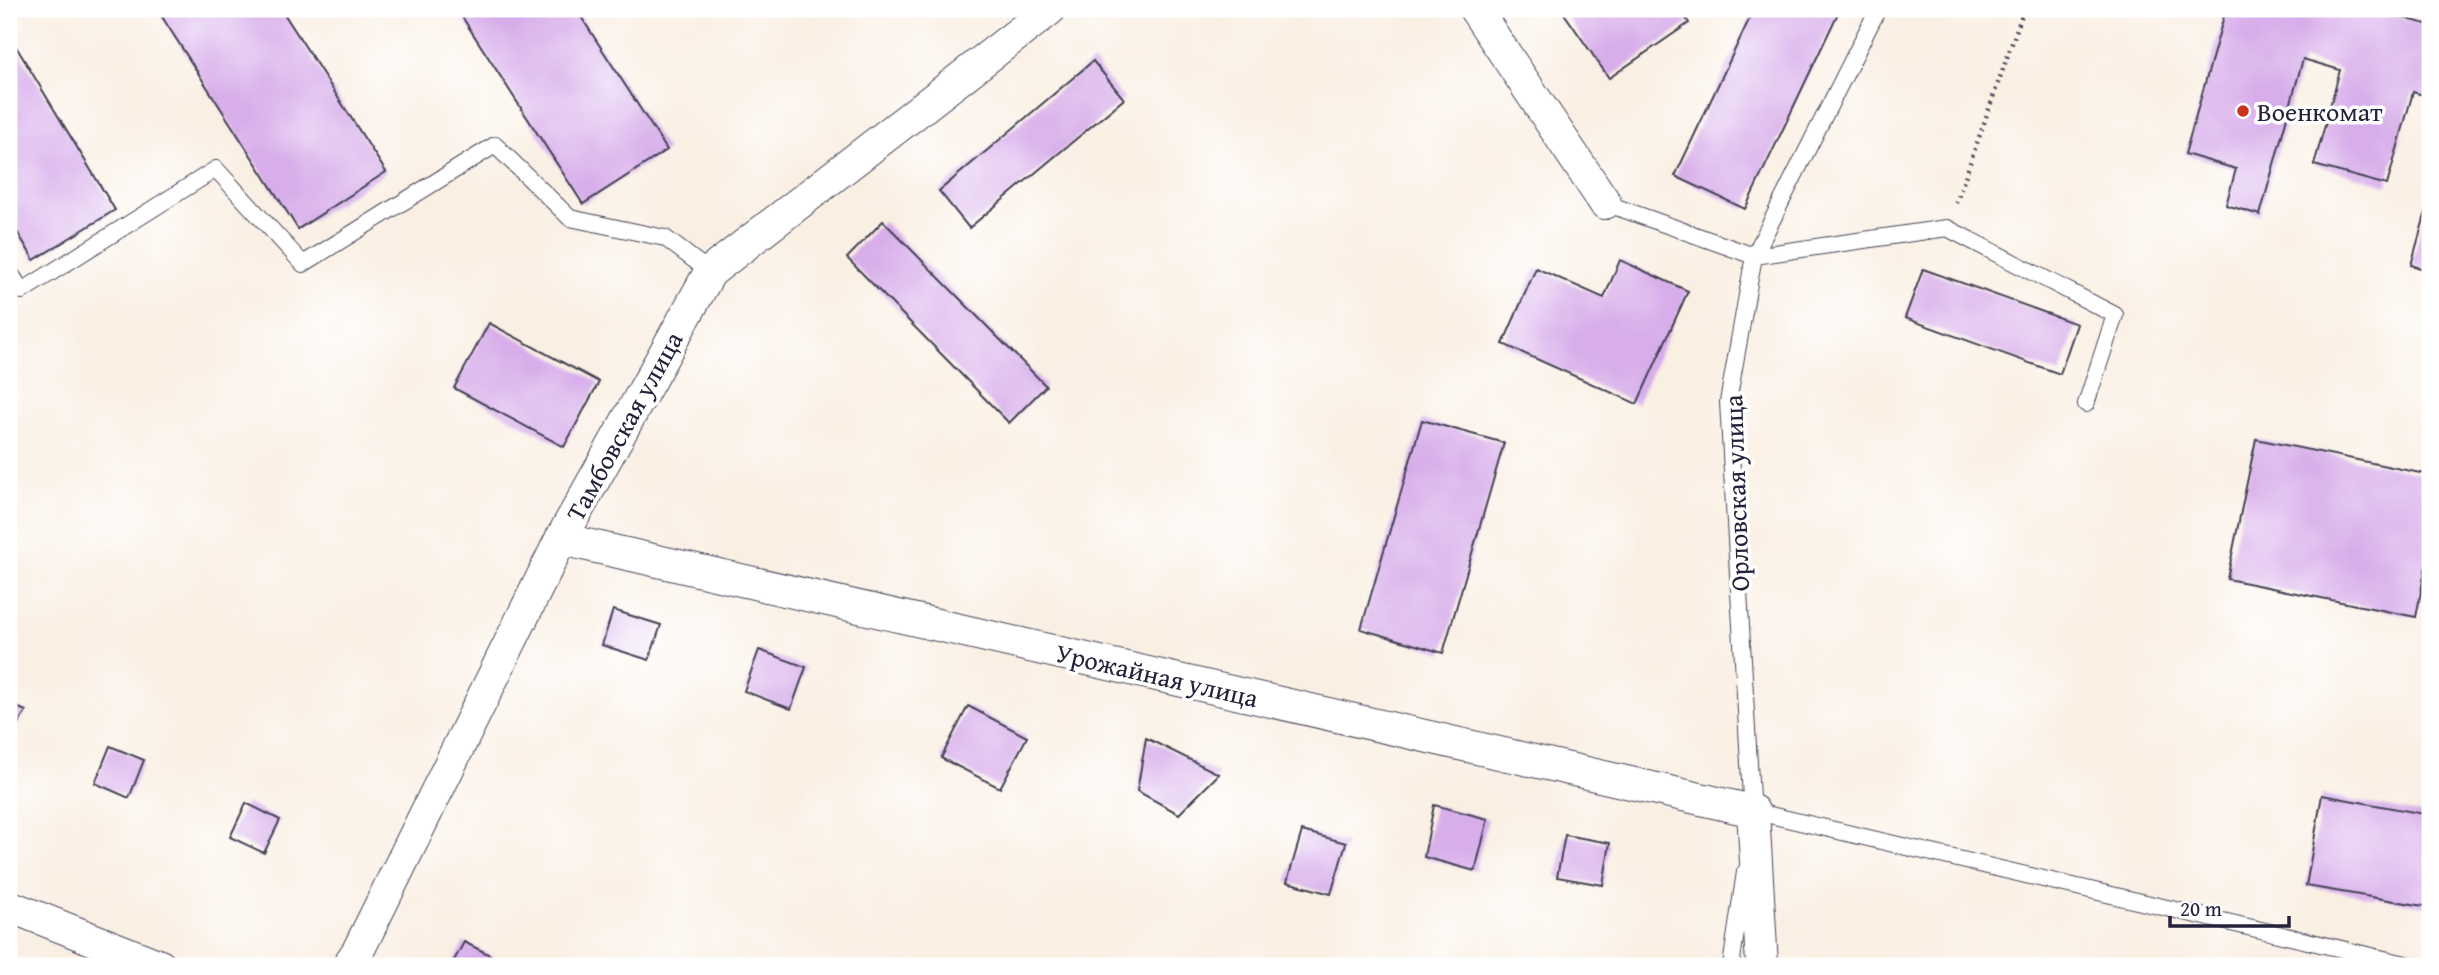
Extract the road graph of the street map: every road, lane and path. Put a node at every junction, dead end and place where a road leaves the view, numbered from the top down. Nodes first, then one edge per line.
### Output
1 (1050, 9) edge
2 (1475, 9) edge
3 (1878, 9) edge
4 (2024, 9) edge
5 (1605, 203) joint
6 (1947, 228) junction
7 (1754, 256) junction
8 (9, 271) edge
9 (710, 272) junction
10 (2086, 404) dead end
11 (561, 539) junction
12 (1753, 811) junction
13 (9, 906) edge
14 (160, 966) edge
15 (348, 966) edge
16 (1731, 966) edge
17 (1762, 966) edge
18 (2414, 966) edge

1 - 9 street, Тамбовская улица
2 - 5 street
3 - 7 lane, Орловская улица
4 - 6 path
5 - 7 lane
6 - 7 lane
6 - 10 lane
7 - 12 lane, Орловская улица
8 - 9 lane
9 - 11 street, Тамбовская улица
11 - 12 street, Урожайная улица
11 - 15 street, Тамбовская улица
12 - 16 lane
12 - 17 street, Орловская улица
12 - 18 lane
13 - 14 street

